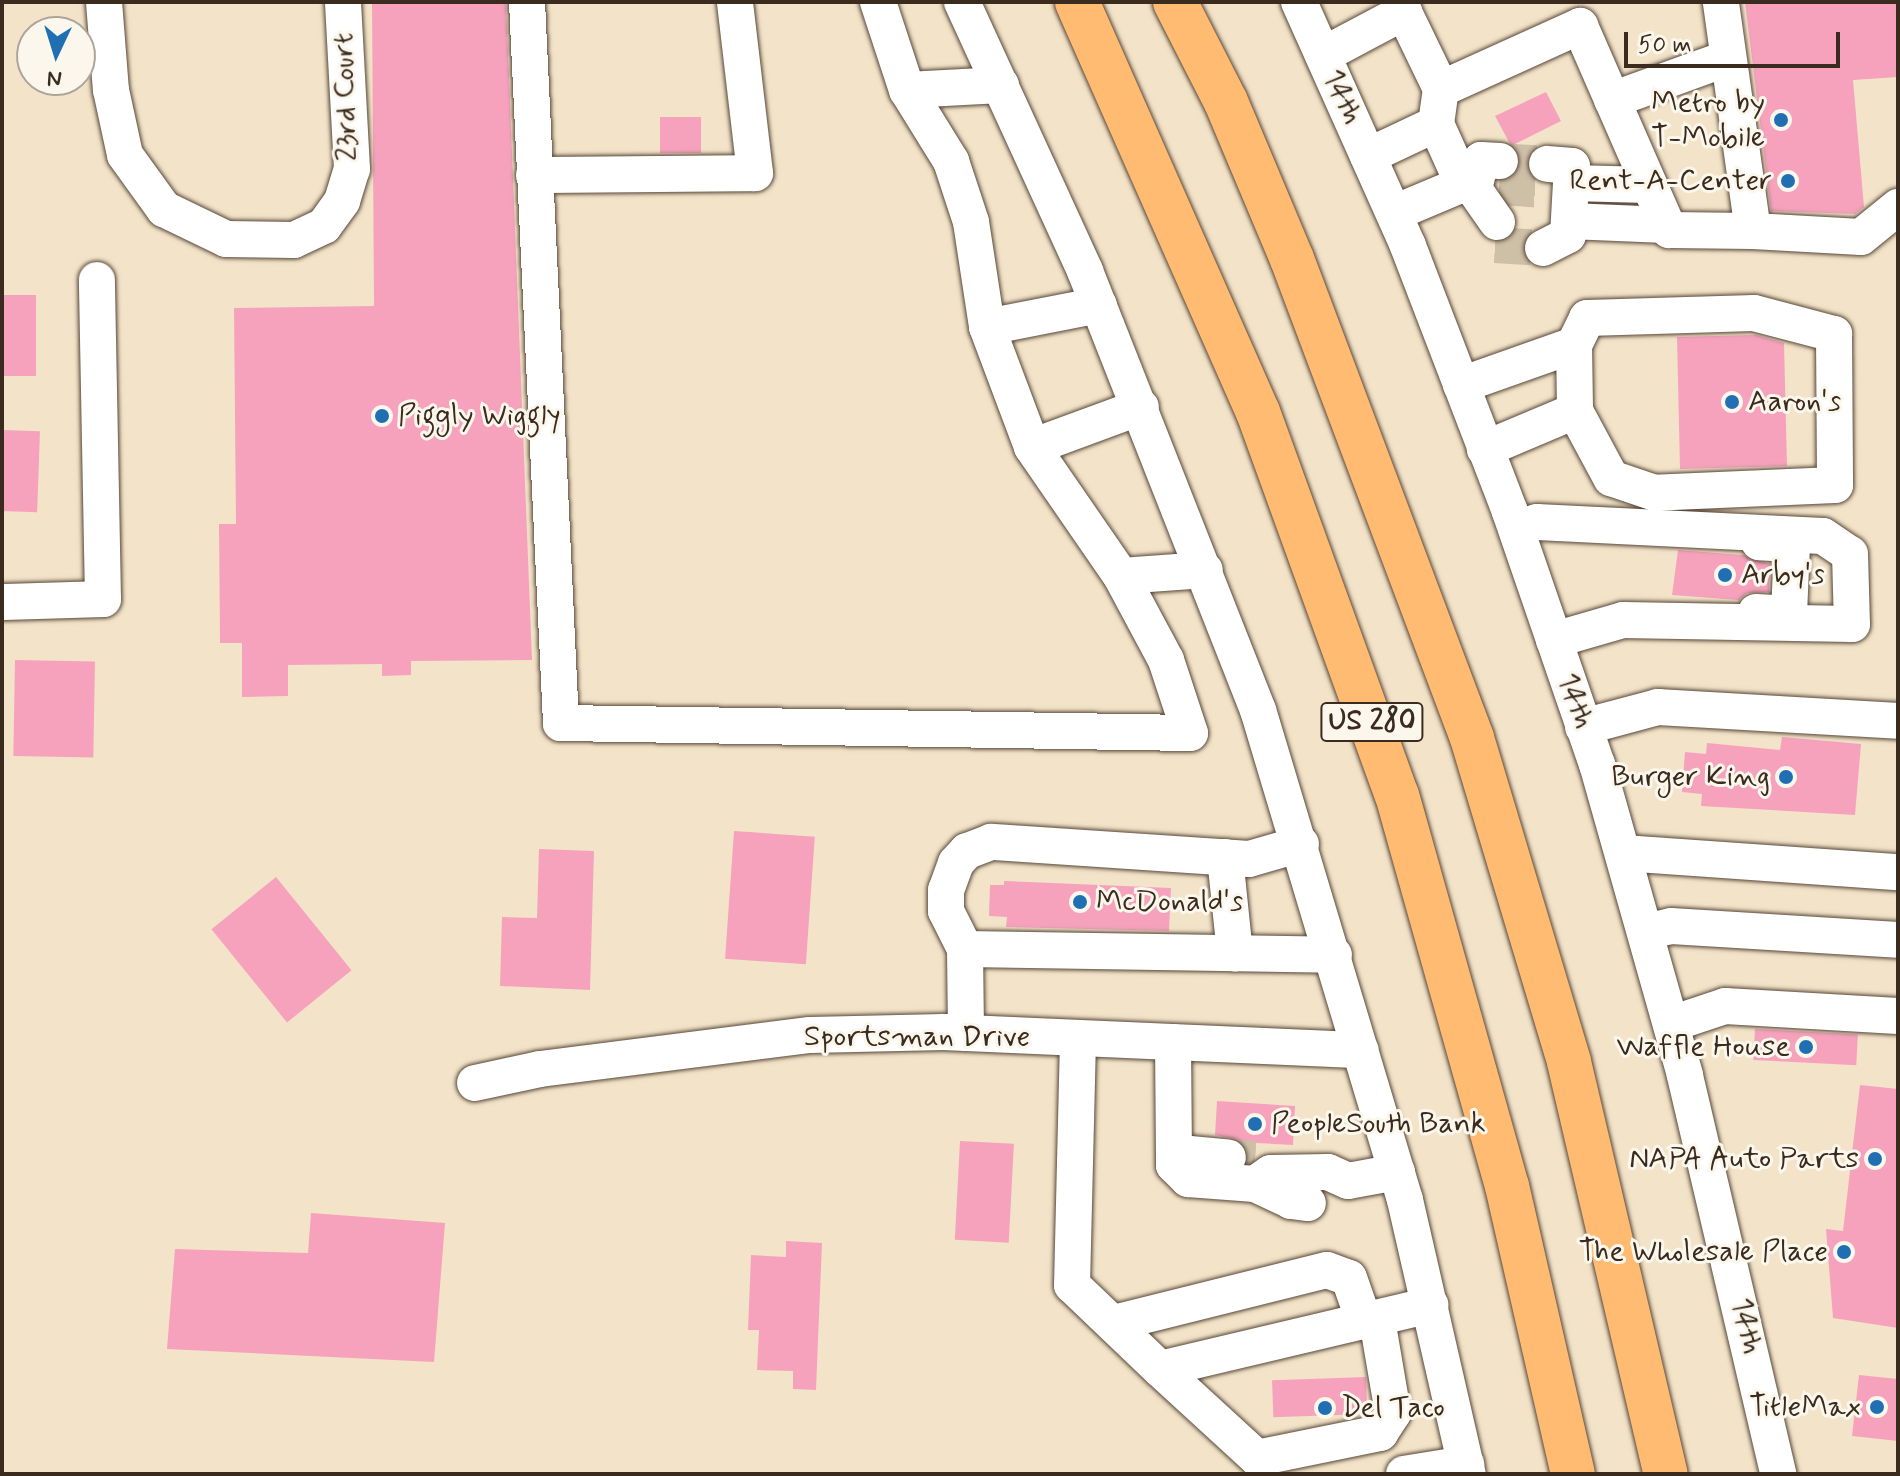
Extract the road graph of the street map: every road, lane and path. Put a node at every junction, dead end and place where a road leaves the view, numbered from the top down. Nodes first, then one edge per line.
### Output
1 (104, 2) edge
2 (343, 2) edge
3 (527, 2) edge
4 (735, 2) edge
5 (878, 2) edge
6 (962, 2) edge
7 (1077, 2) edge
8 (1175, 2) edge
9 (1299, 2) edge
10 (1721, 2) edge
11 (1401, 7) edge
12 (1323, 55) junction
13 (1728, 58) junction
14 (1001, 85) junction
15 (907, 90) junction
16 (1612, 100) junction
17 (1439, 107) junction
18 (1368, 156) junction
19 (534, 175) junction
20 (1649, 185) junction
21 (1898, 207) edge
22 (1394, 213) junction
23 (1666, 225) junction
24 (1753, 231) junction
25 (97, 280) dead end
26 (1099, 305) junction
27 (987, 327) junction
28 (1574, 345) junction
29 (1461, 385) junction
30 (1141, 407) junction
31 (1575, 411) junction
32 (1032, 447) junction
33 (1485, 449) junction
34 (1516, 528) junction
35 (1655, 528) junction
36 (1205, 570) junction
37 (1121, 576) junction
38 (2, 602) edge
39 (1656, 621) junction
40 (1554, 640) junction
41 (1715, 710) junction
42 (1898, 721) edge
43 (1583, 727) junction
44 (1898, 746) edge
45 (1301, 844) junction
46 (1898, 851) edge
47 (1623, 853) junction
48 (1225, 857) junction
49 (1793, 865) junction
50 (1898, 872) edge
51 (1645, 932) junction
52 (1898, 940) edge
53 (965, 949) junction
54 (1235, 953) junction
55 (1334, 955) junction
56 (1898, 1016) edge
57 (1671, 1024) junction
58 (966, 1033) junction
59 (1078, 1040) junction
60 (1173, 1042) junction
61 (1361, 1050) junction
62 (475, 1083) dead end
63 (1397, 1172) junction
64 (1431, 1305) junction
65 (1370, 1320) junction
66 (1114, 1323) junction
67 (1160, 1369) junction
68 (1467, 1469) edge
69 (1411, 1473) edge
70 (1573, 1474) edge
71 (1666, 1474) edge
72 (1778, 1474) edge

1 - 2 street, 23rd Court
3 - 19 street
4 - 19 street
5 - 15 street
6 - 14 street
7 - 70 highway, US 280
8 - 71 highway, US 280
9 - 12 street, 14th
10 - 13 street
11 - 12 street
11 - 17 street
12 - 18 street, 14th
13 - 16 street
13 - 24 street
14 - 15 street
14 - 26 street
15 - 27 street
16 - 17 street
16 - 20 street
17 - 18 street
17 - 22 street
18 - 22 street, 14th
19 - 37 street
20 - 23 street
20 - 23 street
21 - 24 street
22 - 29 street, 14th
23 - 24 street
25 - 38 street
26 - 27 street
26 - 30 street
27 - 32 street
28 - 29 street
28 - 31 street
28 - 31 street
29 - 33 street, 14th
30 - 32 street
30 - 36 street
31 - 33 street
32 - 37 street
33 - 34 street, 14th
34 - 35 street
34 - 40 street, 14th
35 - 39 street
35 - 39 street
36 - 37 street
36 - 45 street
39 - 40 street
40 - 43 street, 14th
41 - 42 street
41 - 43 street
41 - 44 street
43 - 47 street, 14th
45 - 48 street
45 - 55 street
46 - 49 street
47 - 49 street
47 - 51 street, 14th
48 - 53 street
48 - 54 street
49 - 50 street
51 - 52 street
51 - 57 street, 14th
53 - 54 street
53 - 58 street
54 - 55 street
55 - 61 street
56 - 57 street
57 - 72 street, 14th
58 - 59 street, Sportsman Drive
58 - 62 street, Sportsman Drive
59 - 60 street, Sportsman Drive
59 - 66 street
60 - 61 street, Sportsman Drive
60 - 63 street
61 - 63 street
63 - 64 street
64 - 65 street
64 - 68 street
65 - 66 street
65 - 67 street
65 - 67 street
66 - 67 street
68 - 69 street

